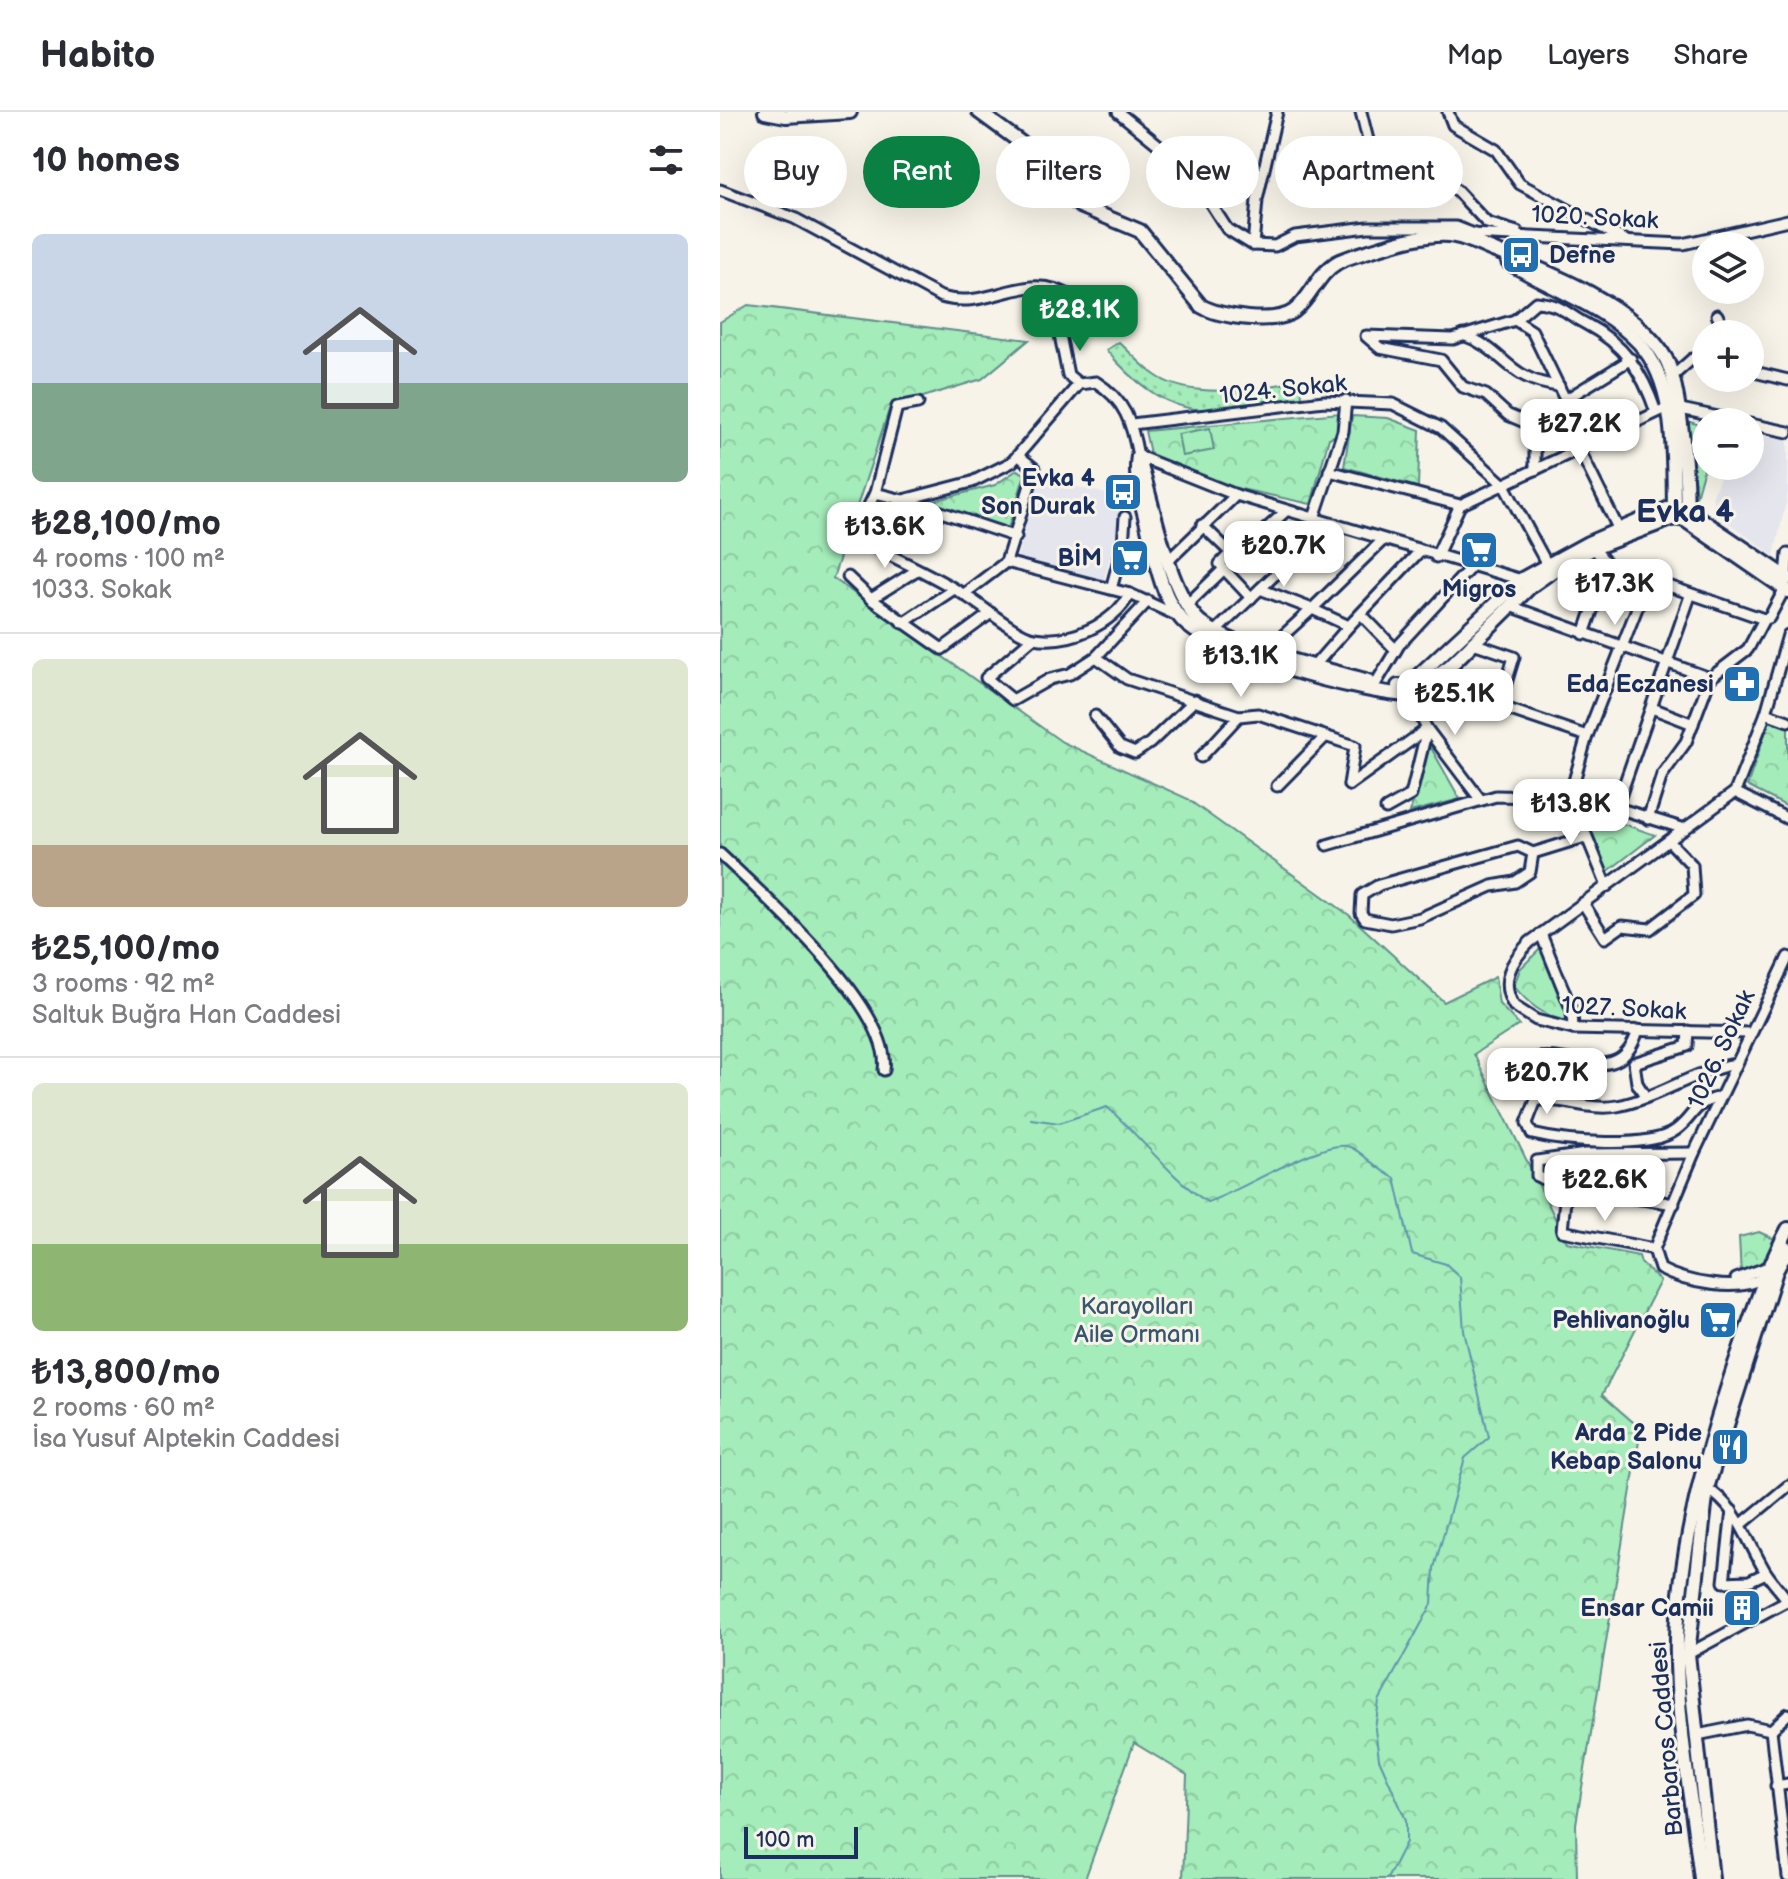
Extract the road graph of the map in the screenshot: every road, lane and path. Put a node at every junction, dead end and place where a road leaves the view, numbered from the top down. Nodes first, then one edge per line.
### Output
1 (765, 112) edge
2 (850, 112) edge
3 (979, 112) edge
4 (1118, 112) edge
5 (1277, 112) edge
6 (1361, 112) edge
7 (1448, 112) edge
8 (798, 114) edge
9 (723, 193) edge
10 (1788, 220) edge
11 (1474, 234) junction
12 (1454, 235) junction
13 (1528, 236) junction
14 (1628, 241) junction
15 (1253, 245) junction
16 (1483, 246) junction
17 (1075, 299) dead end
18 (1717, 315) dead end
19 (1515, 320) junction
20 (1719, 320) edge
21 (1060, 335) dead end
22 (1462, 335) junction
23 (1631, 359) junction
24 (1692, 359) edge
25 (1764, 373) edge
26 (1674, 375) junction
27 (1788, 380) edge
28 (1079, 384) junction
29 (1559, 386) junction
30 (1346, 400) junction
31 (1565, 400) junction
32 (918, 403) dead end
33 (1667, 409) junction
34 (1692, 413) edge
35 (1132, 424) junction
36 (1764, 427) edge
37 (1788, 432) edge
38 (1583, 447) junction
39 (1019, 456) junction
40 (1138, 456) junction
41 (1535, 470) junction
42 (1329, 471) junction
43 (1504, 485) junction
44 (875, 493) junction
45 (1236, 495) junction
46 (903, 500) junction
47 (1460, 505) junction
48 (1286, 511) junction
49 (1680, 514) junction
50 (1315, 515) junction
51 (1125, 517) dead end
52 (922, 521) dead end
53 (1335, 524) junction
54 (1202, 525) junction
55 (1619, 530) junction
56 (1016, 537) junction
57 (1255, 539) junction
58 (1383, 540) junction
59 (868, 544) dead end
60 (1591, 546) junction
61 (849, 547) dead end
62 (1419, 552) junction
63 (1231, 553) junction
64 (887, 554) junction
65 (1788, 554) edge
66 (1436, 557) junction
67 (1170, 559) junction
68 (1006, 562) junction
69 (1608, 565) junction
70 (1283, 567) junction
71 (1470, 568) junction
72 (1549, 568) junction
73 (1224, 569) junction
74 (917, 570) junction
75 (848, 577) dead end
76 (1648, 580) junction
77 (1526, 582) junction
78 (1786, 583) edge
79 (1111, 589) junction
80 (1260, 589) junction
81 (959, 592) junction
82 (1130, 594) junction
83 (1690, 596) junction
84 (1251, 598) junction
85 (871, 599) junction
86 (1148, 601) junction
87 (1510, 606) junction
88 (1189, 607) junction
89 (1312, 609) junction
90 (991, 613) junction
91 (1361, 614) junction
92 (1179, 617) junction
93 (1764, 619) junction
94 (1198, 620) junction
95 (903, 623) junction
96 (1349, 626) junction
97 (1215, 632) junction
98 (1584, 634) junction
99 (1788, 635) edge
100 (1033, 638) junction
101 (1473, 643) junction
102 (1621, 646) junction
103 (1396, 650) junction
104 (1266, 651) junction
105 (1096, 657) junction
106 (1665, 664) junction
107 (1315, 665) junction
108 (1710, 678) junction
109 (1376, 683) junction
110 (1407, 691) junction
111 (1195, 700) junction
112 (1652, 708) junction
113 (1766, 713) junction
114 (1095, 716) dead end
115 (1239, 716) junction
116 (1788, 721) edge
117 (1693, 724) junction
118 (1427, 729) junction
119 (1587, 736) junction
120 (1324, 738) junction
121 (1201, 757) dead end
122 (1277, 786) dead end
123 (1735, 792) junction
124 (1570, 795) junction
125 (1480, 799) junction
126 (1616, 808) junction
127 (1386, 809) dead end
128 (1648, 819) junction
129 (1788, 819) edge
130 (1685, 829) junction
131 (1585, 837) junction
132 (1669, 841) junction
133 (1327, 845) dead end
134 (1533, 853) junction
135 (720, 854) edge
136 (1607, 886) junction
137 (1583, 903) junction
138 (1541, 934) junction
139 (1788, 957) edge
140 (1573, 1029) junction
141 (1638, 1030) junction
142 (1688, 1031) junction
143 (1750, 1033) junction
144 (1736, 1064) junction
145 (884, 1070) dead end
146 (1527, 1084) dead end
147 (1645, 1096) junction
148 (1720, 1097) junction
149 (1694, 1153) junction
150 (1566, 1189) junction
151 (1674, 1204) junction
152 (1788, 1229) edge
153 (1654, 1249) junction
154 (1779, 1265) edge
155 (1735, 1284) junction
156 (1754, 1309) junction
157 (1703, 1485) junction
158 (1788, 1486) edge
159 (1732, 1511) junction
160 (1742, 1524) junction
161 (1766, 1573) junction
162 (1788, 1601) edge
163 (1688, 1654) junction
164 (1788, 1714) edge
165 (1771, 1730) junction
166 (1697, 1735) junction
167 (1788, 1784) edge
168 (1776, 1786) junction
169 (1788, 1876) edge
170 (1701, 1879) edge
171 (1712, 1879) edge

1 - 8 street
2 - 8 street
3 - 12 street, 1020. Sokak
4 - 15 street
5 - 15 street
6 - 13 street
7 - 14 street
9 - 17 street
10 - 14 street, 1020. Sokak
11 - 12 street, 1020. Sokak
11 - 13 street, 1020. Sokak
11 - 15 street
12 - 16 street
13 - 14 street, 1020. Sokak
16 - 26 street
16 - 33 street
18 - 20 street
19 - 22 street
19 - 23 street
19 - 29 street
21 - 28 street
22 - 29 street
22 - 41 street
23 - 31 street
23 - 33 street
24 - 26 street
25 - 27 street
26 - 33 street
28 - 35 street
28 - 39 street
29 - 31 street
30 - 35 street, 1024. Sokak
30 - 42 street
30 - 43 street, 1024. Sokak
31 - 38 street
32 - 44 street
33 - 34 street
33 - 38 street
33 - 49 street
35 - 40 street
36 - 37 street
38 - 41 street
38 - 55 street
39 - 46 street
39 - 56 street
40 - 45 street
40 - 67 street
40 - 92 street
41 - 43 street
42 - 47 street
42 - 50 street
43 - 47 street
43 - 72 street, 1024. Sokak
44 - 46 street
44 - 61 street
45 - 48 street
45 - 54 street
46 - 56 street
47 - 66 street
48 - 50 street
48 - 57 street
49 - 55 street
49 - 60 street
49 - 78 street
50 - 53 street
51 - 79 street
52 - 64 street
53 - 58 street
53 - 70 street
54 - 63 street
54 - 67 street
55 - 60 street
56 - 68 street
57 - 63 street
57 - 70 street
58 - 62 street
58 - 89 street
59 - 64 street
60 - 69 street
60 - 72 street
62 - 66 street
62 - 91 street
63 - 73 street
64 - 74 street
65 - 78 street
66 - 71 street
67 - 88 street
68 - 79 street
68 - 81 street
69 - 76 street
69 - 98 street
70 - 80 street
71 - 77 street
71 - 103 street
72 - 77 street
73 - 84 street
73 - 88 street
74 - 81 street
74 - 85 street
75 - 85 street
76 - 83 street
76 - 102 street
77 - 87 street
77 - 110 street
78 - 93 street
79 - 82 street
80 - 84 street
80 - 89 street
81 - 90 street
81 - 95 street
82 - 86 street
82 - 100 street
83 - 93 street
83 - 106 street
84 - 97 street
85 - 95 street
86 - 92 street
86 - 105 street
87 - 98 street
87 - 101 street
88 - 94 street
89 - 96 street
89 - 104 street
90 - 95 street
90 - 100 street
91 - 96 street
91 - 103 street
92 - 94 street
92 - 110 street
93 - 108 street
94 - 97 street
96 - 107 street
97 - 104 street
98 - 102 street
99 - 113 street
100 - 105 street
101 - 110 street
101 - 119 street
102 - 106 street
102 - 119 street
103 - 109 street
104 - 107 street
105 - 111 street
106 - 108 street
106 - 112 street
107 - 109 street
108 - 117 street
109 - 110 street
110 - 118 street
111 - 114 street
111 - 115 street
112 - 117 street
112 - 126 street
113 - 116 street
113 - 123 street
115 - 120 street
115 - 121 street
117 - 128 street
118 - 120 street
118 - 125 street
118 - 127 street
119 - 124 street
120 - 122 street
123 - 129 street
123 - 130 street, 1027. Sokak
124 - 125 street
124 - 126 street
124 - 131 street
125 - 133 street
126 - 128 street
128 - 130 street
130 - 132 street, 1027. Sokak
131 - 134 street
131 - 136 street
132 - 136 street, 1027. Sokak
132 - 137 street
134 - 134 street
135 - 145 street
136 - 137 street, 1027. Sokak
137 - 138 street, 1027. Sokak
138 - 140 street
138 - 140 street, 1027. Sokak
139 - 143 street, 1026. Sokak
140 - 141 street, 1027. Sokak
141 - 142 street, 1027. Sokak
141 - 146 street
142 - 143 street, 1027. Sokak
142 - 147 street
143 - 144 street, 1026. Sokak
144 - 147 street
144 - 148 street, 1026. Sokak
147 - 148 street
148 - 149 street, 1026. Sokak
149 - 150 street
149 - 151 street, 1026. Sokak
150 - 151 street
150 - 153 street
151 - 153 street, 1026. Sokak
152 - 154 street, Barbaros Caddesi
153 - 155 street
154 - 155 street
154 - 156 street, Barbaros Caddesi
154 - 157 street, Barbaros Caddesi
155 - 156 street
156 - 157 street, Barbaros Caddesi
157 - 159 street
157 - 163 street, Barbaros Caddesi
157 - 170 street, Barbaros Caddesi
158 - 160 street
159 - 160 street
159 - 161 street
160 - 161 street
161 - 162 street
162 - 163 street
163 - 166 street, Barbaros Caddesi
164 - 165 street
165 - 166 street
165 - 168 street
166 - 171 street, Barbaros Caddesi
167 - 168 street
168 - 169 street

